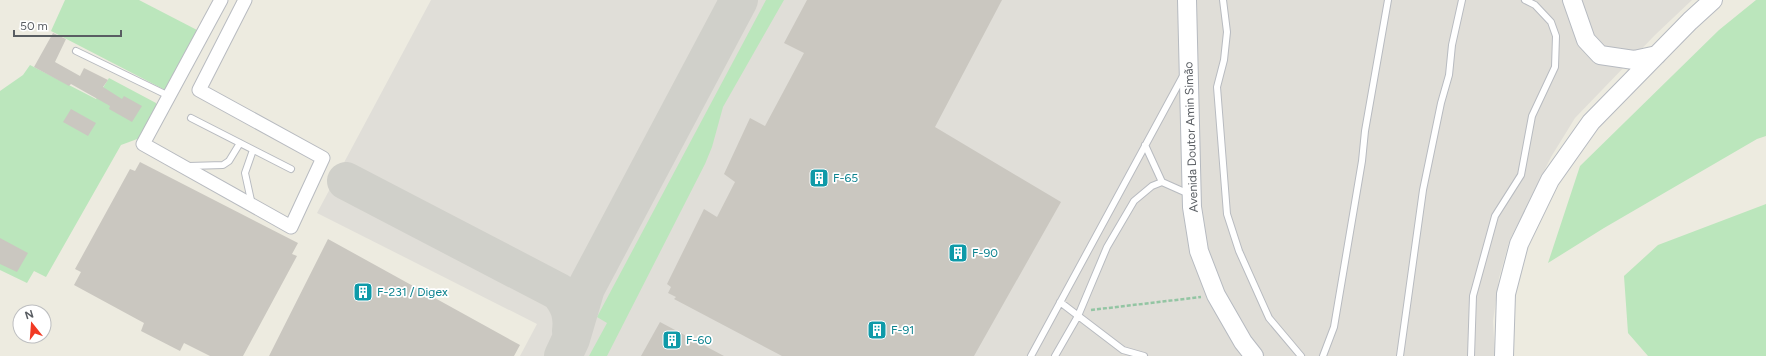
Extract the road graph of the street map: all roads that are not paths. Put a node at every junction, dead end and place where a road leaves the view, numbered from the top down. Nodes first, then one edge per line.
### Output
1 (220, 0) edge
2 (245, 0) edge
3 (1187, 0) edge
4 (1223, 0) edge
5 (1388, 0) edge
6 (1462, 0) edge
7 (1525, 0) edge
8 (1572, 0) edge
9 (1713, 0) edge
10 (76, 51) dead end
11 (1657, 55) junction
12 (1189, 64) junction
13 (169, 96) junction
14 (191, 118) dead end
15 (240, 143) junction
16 (1145, 146) junction
17 (254, 150) junction
18 (181, 166) junction
19 (291, 169) dead end
20 (1162, 182) junction
21 (1192, 195) junction
22 (252, 205) junction
23 (1060, 302) junction
24 (1078, 315) junction
25 (1030, 356) edge
26 (1055, 356) edge
27 (1144, 356) edge
28 (1254, 356) edge
29 (1302, 356) edge
30 (1323, 356) edge
31 (1400, 356) edge
32 (1471, 356) edge
33 (1504, 356) edge

1 - 13 street
2 - 22 street
3 - 12 street, Avenida Doutor Amin Simão
4 - 29 lane
5 - 30 lane
6 - 31 lane
7 - 32 lane
8 - 11 street
9 - 11 street
10 - 13 lane
11 - 33 street
12 - 16 lane
12 - 21 street, Avenida Doutor Amin Simão
13 - 18 street
14 - 15 lane
15 - 17 lane
15 - 18 lane
16 - 20 lane
16 - 23 lane
17 - 19 lane
17 - 22 lane
18 - 22 street
20 - 21 lane
20 - 24 lane
21 - 28 street, Avenida Doutor Amin Simão
23 - 24 lane
23 - 25 lane
24 - 26 lane
24 - 27 lane

